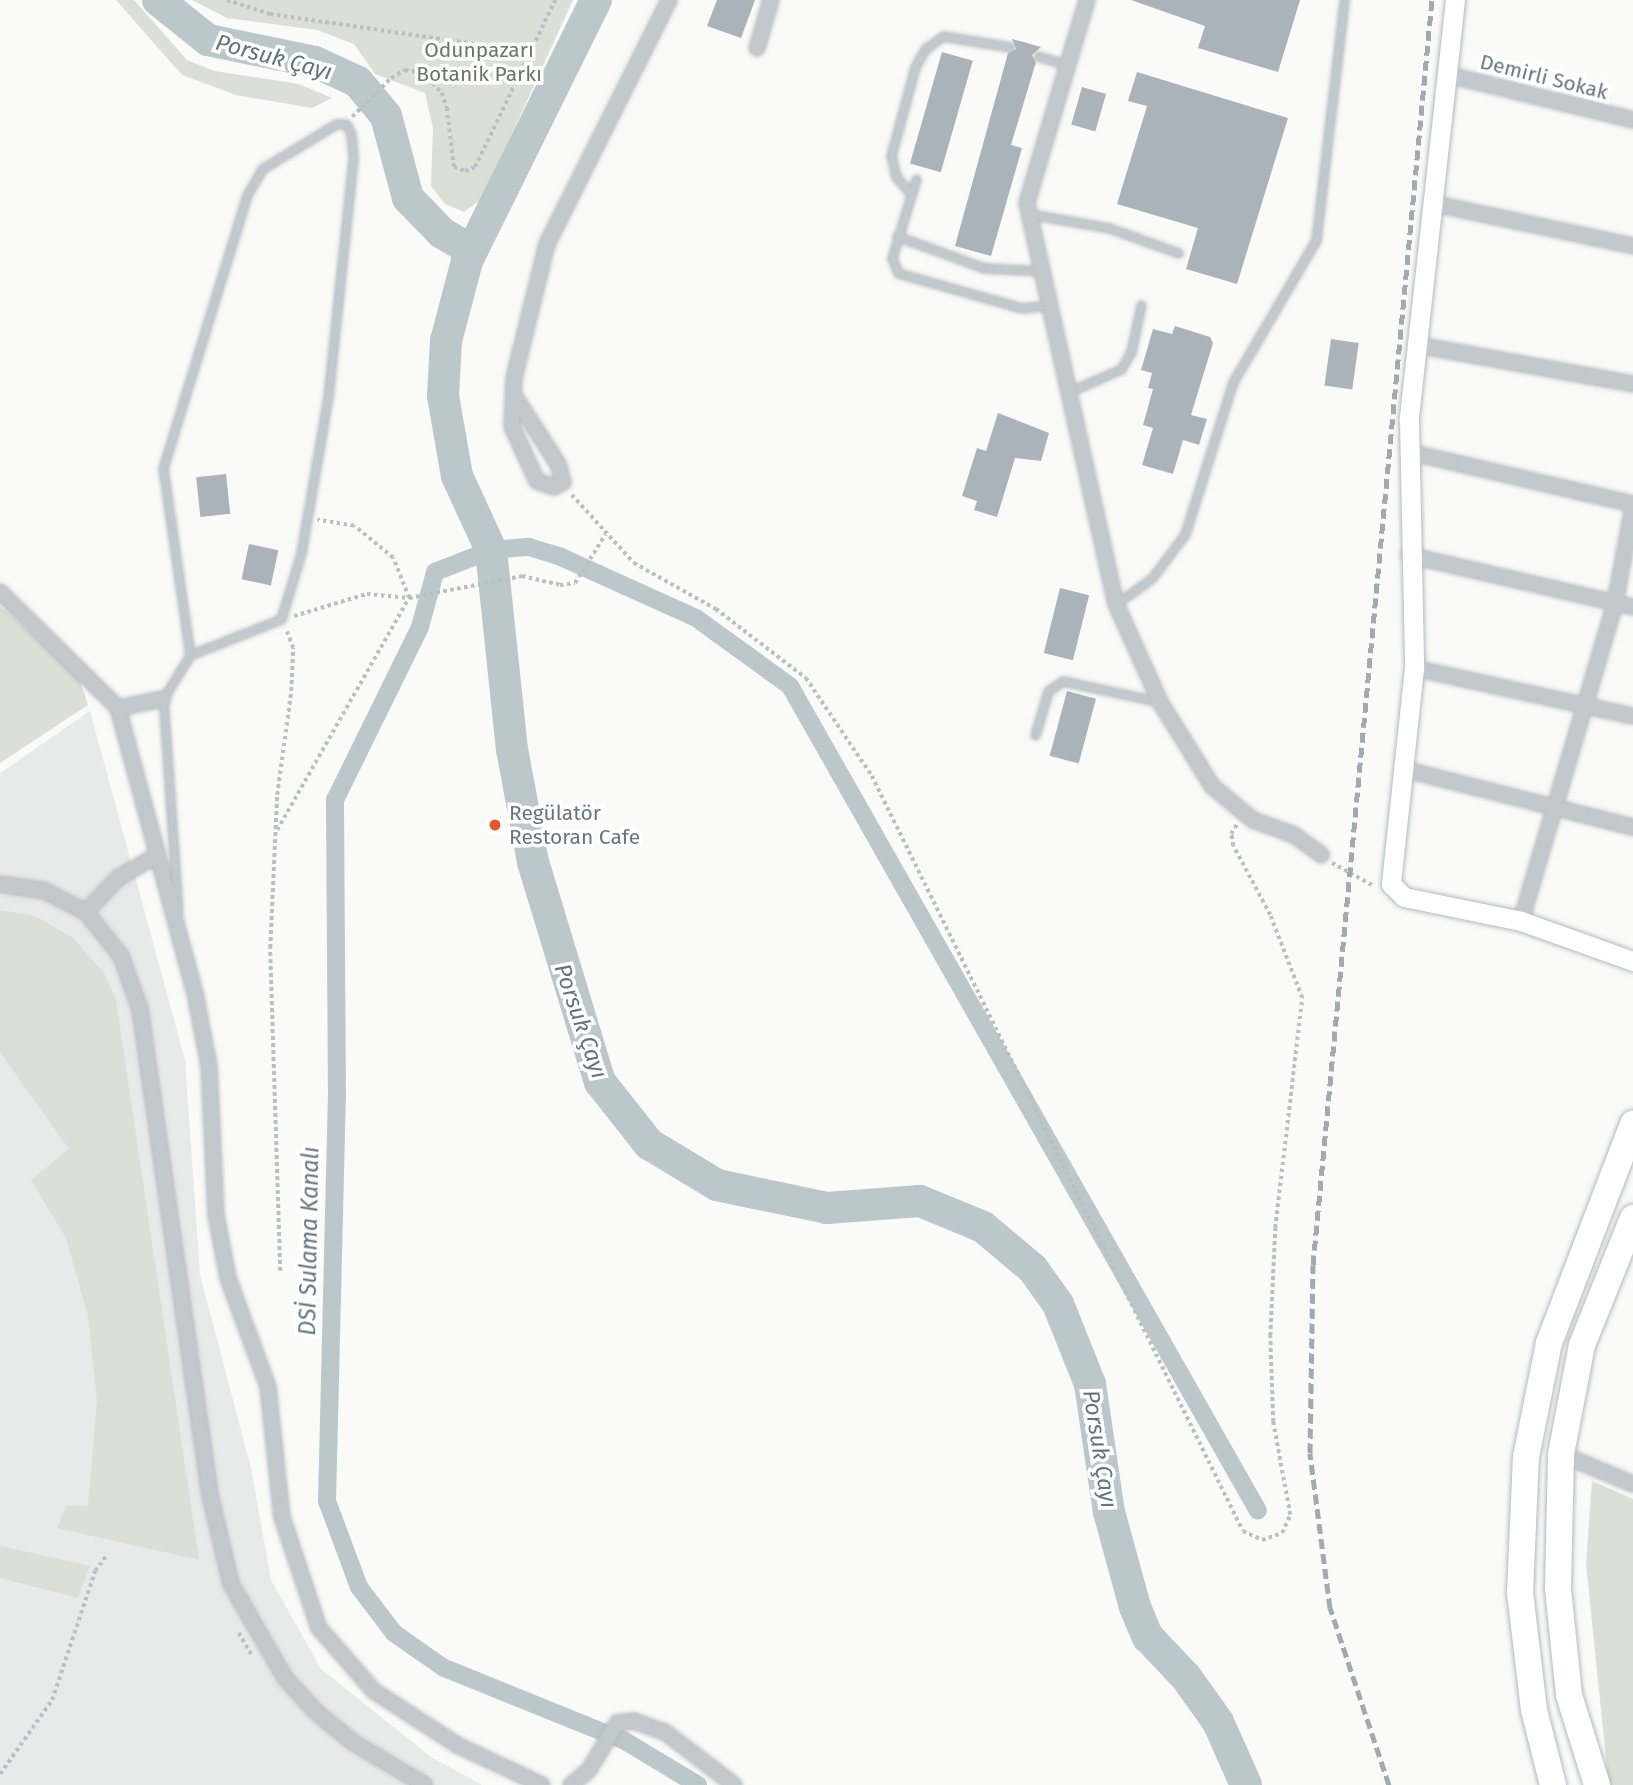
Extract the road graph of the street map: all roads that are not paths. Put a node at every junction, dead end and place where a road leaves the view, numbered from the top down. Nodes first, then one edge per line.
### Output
1 (669, 0) edge
2 (771, 0) edge
3 (1344, 0) edge
4 (1455, 0) edge
5 (1083, 1) edge
6 (1010, 47) dead end
7 (757, 48) dead end
8 (1038, 56) dead end
9 (1068, 65) junction
10 (1445, 74) junction
11 (1633, 120) edge
12 (916, 179) dead end
13 (911, 194) junction
14 (1431, 203) junction
15 (1030, 214) junction
16 (898, 236) junction
17 (1633, 246) edge
18 (1179, 253) dead end
19 (1044, 271) junction
20 (1052, 304) junction
21 (1141, 305) dead end
22 (1417, 345) junction
23 (1633, 384) edge
24 (1069, 392) junction
25 (513, 394) junction
26 (1409, 452) junction
27 (1633, 505) edge
28 (1408, 555) junction
29 (0, 592) edge
30 (1615, 603) junction
31 (1116, 604) junction
32 (1633, 607) edge
33 (190, 655) junction
34 (1415, 668) junction
35 (163, 699) junction
36 (1160, 702) junction
37 (1584, 702) junction
38 (118, 708) junction
39 (1633, 716) edge
40 (1035, 735) dead end
41 (1403, 769) junction
42 (1552, 808) junction
43 (1633, 827) edge
44 (1322, 855) road end
45 (154, 857) junction
46 (0, 884) edge
47 (86, 912) junction
48 (1521, 921) junction
49 (178, 933) junction
50 (1633, 961) edge
51 (1633, 1124) edge
52 (1633, 1218) edge
53 (1561, 1454) junction
54 (1633, 1484) edge
55 (425, 1785) edge
56 (542, 1785) edge
57 (571, 1785) edge
58 (734, 1785) edge
59 (1553, 1785) edge
60 (1597, 1785) edge

1 - 25 street
2 - 7 street
3 - 31 lane
4 - 10 street
5 - 9 street
6 - 13 lane
8 - 9 lane
9 - 15 street
10 - 11 street, Demirli Sokak
10 - 14 street
12 - 13 lane
13 - 16 lane
14 - 17 street
14 - 22 street
15 - 18 lane
15 - 19 street
16 - 19 lane
16 - 20 lane
19 - 20 street
20 - 24 street
21 - 24 lane
22 - 23 street
22 - 26 street
24 - 31 street
25 - 25 street
26 - 27 street
26 - 28 street
27 - 30 street
28 - 30 street
28 - 34 street
29 - 38 street
30 - 32 street
30 - 37 street
31 - 36 street
33 - 33 lane
33 - 35 lane
34 - 37 street
34 - 41 street
35 - 38 street
35 - 49 lane
36 - 40 lane
36 - 44 street
37 - 39 street
37 - 42 street
38 - 45 street
41 - 42 street
41 - 48 street
42 - 43 street
42 - 48 street
45 - 47 street
45 - 49 street
46 - 47 street
47 - 55 street
48 - 50 street
49 - 56 street
51 - 59 highway
52 - 53 highway
53 - 54 street
53 - 60 highway
57 - 58 street

